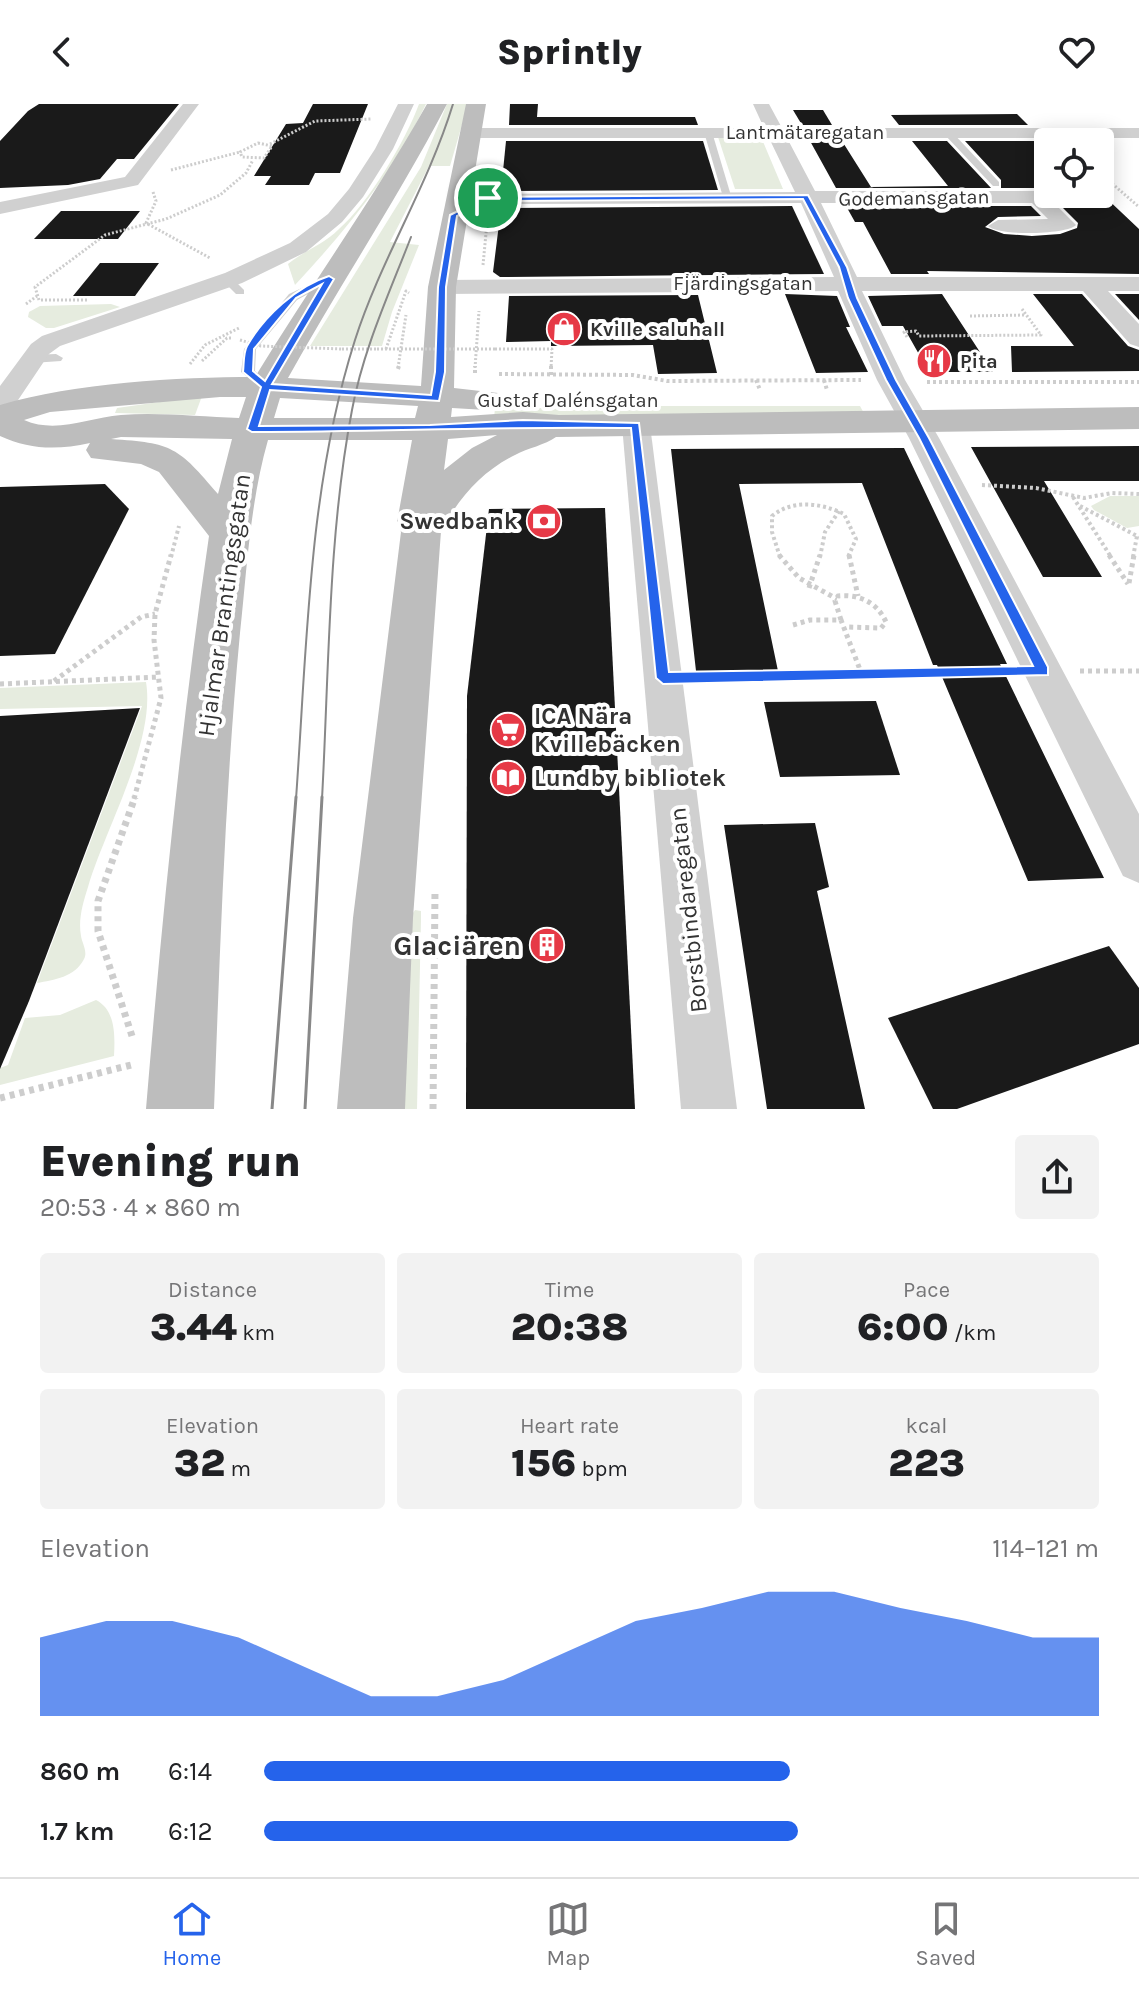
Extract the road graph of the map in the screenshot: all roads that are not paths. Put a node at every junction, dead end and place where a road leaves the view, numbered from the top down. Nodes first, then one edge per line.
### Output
1 (191, 104) edge
2 (437, 104) edge
3 (476, 104) edge
4 (761, 104) edge
5 (402, 112) edge
6 (775, 131) junction
7 (708, 132) junction
8 (470, 133) junction
9 (948, 133) junction
10 (1139, 133) edge
11 (996, 184) dead end
12 (728, 197) junction
13 (806, 197) junction
14 (0, 208) edge
15 (454, 215) junction
16 (998, 226) dead end
17 (848, 284) junction
18 (1139, 284) edge
19 (1090, 285) junction
20 (442, 287) junction
21 (1139, 339) edge
22 (266, 387) junction
23 (1139, 400) edge
24 (904, 401) junction
25 (0, 406) edge
26 (433, 414) junction
27 (1139, 418) edge
28 (0, 419) edge
29 (636, 425) junction
30 (559, 426) junction
31 (252, 429) junction
32 (65, 437) junction
33 (421, 532) junction
34 (230, 534) junction
35 (1139, 860) edge
36 (180, 1109) edge
37 (371, 1109) edge
38 (709, 1109) edge

1 - 14 street
2 - 22 main road, Hjalmar Brantingsgatan
3 - 8 main road
4 - 6 street
5 - 25 street
6 - 7 street, Lantmätaregatan
6 - 9 street, Lantmätaregatan
6 - 13 street
7 - 8 street, Lantmätaregatan
7 - 12 lane
8 - 15 main road
9 - 10 street, Lantmätaregatan
9 - 11 lane
12 - 13 street, Godemansgatan
12 - 15 street, Godemansgatan
13 - 16 street, Godemansgatan
13 - 17 street
15 - 20 main road
17 - 19 street, Fjärdingsgatan
17 - 20 street, Fjärdingsgatan
17 - 24 street
18 - 19 street, Fjärdingsgatan
19 - 21 street
20 - 26 main road
22 - 26 main road, Gustaf Dalénsgatan
22 - 28 main road, Gustaf Dalénsgatan
22 - 31 main road, Hjalmar Brantingsgatan
23 - 24 main road, Gustaf Dalénsgatan
24 - 26 main road, Gustaf Dalénsgatan
24 - 27 main road, Gustaf Dalénsgatan
24 - 29 main road, Gustaf Dalénsgatan
24 - 35 street
26 - 30 main road, Gustaf Dalénsgatan
26 - 31 main road, Gustaf Dalénsgatan
26 - 33 main road
28 - 32 main road, Gustaf Dalénsgatan
29 - 30 main road, Gustaf Dalénsgatan
29 - 38 street, Borstbindaregatan
30 - 33 main road
31 - 32 main road, Gustaf Dalénsgatan
31 - 34 main road, Hjalmar Brantingsgatan
32 - 34 main road, Gustaf Dalénsgatan
33 - 37 main road
34 - 36 main road, Hjalmar Brantingsgatan

